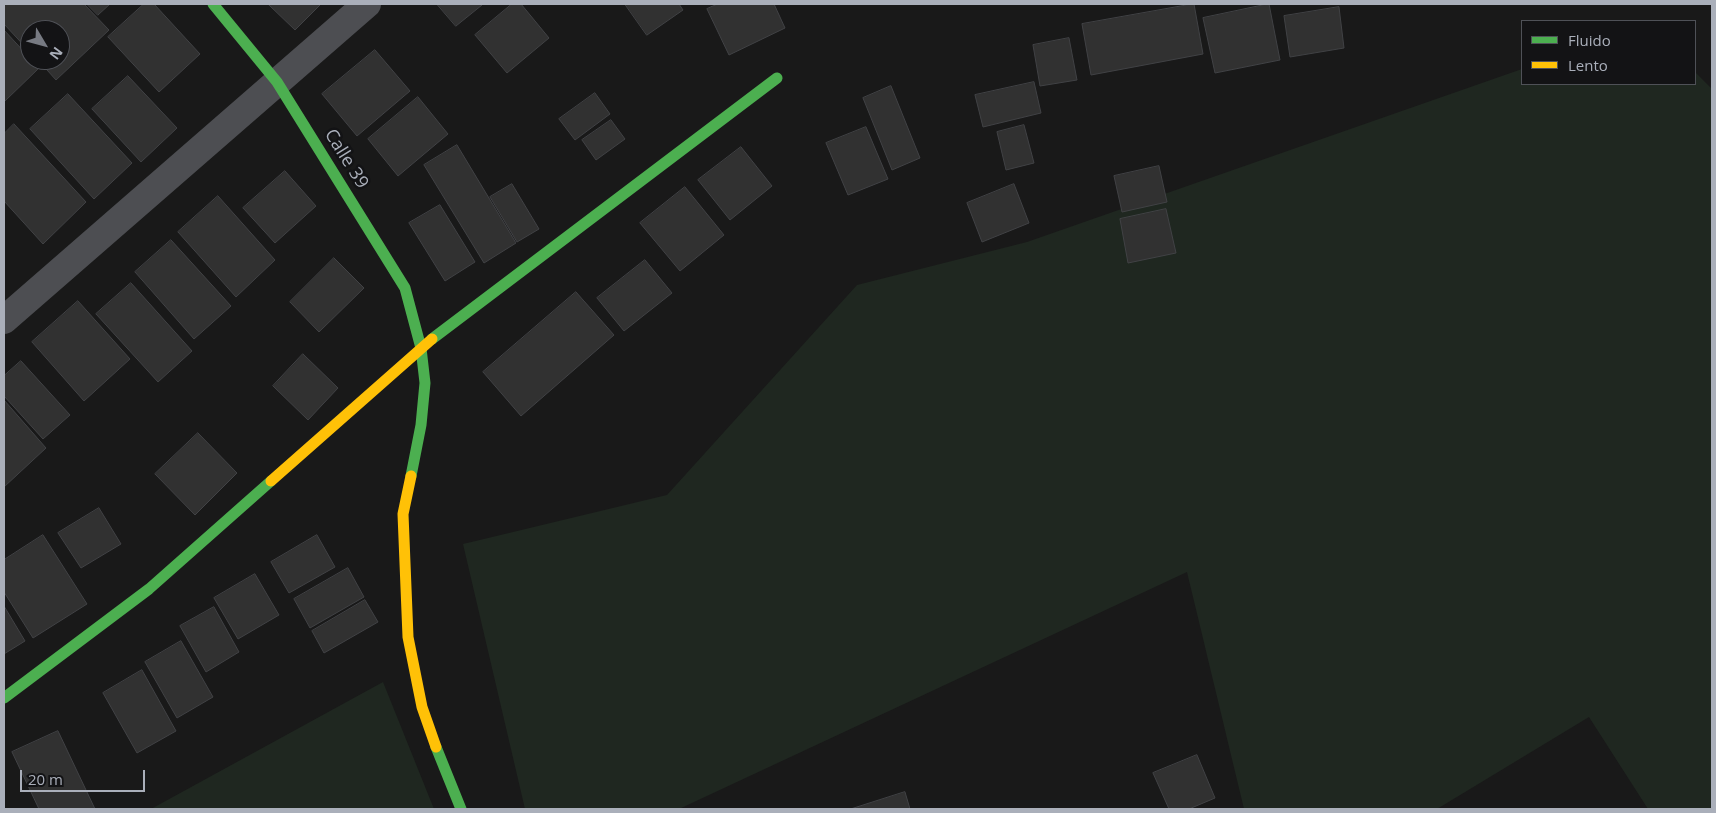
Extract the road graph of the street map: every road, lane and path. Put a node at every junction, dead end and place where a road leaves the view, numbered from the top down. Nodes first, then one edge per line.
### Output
1 (212, 4) edge
2 (367, 4) edge
3 (777, 78) dead end
4 (277, 82) junction
5 (4, 320) edge
6 (421, 348) junction
7 (4, 698) edge
8 (461, 809) edge

1 - 4 street, Calle 39
2 - 4 street
3 - 6 street
4 - 5 street
4 - 6 street, Calle 39
6 - 7 street
6 - 8 street, Calle 39

